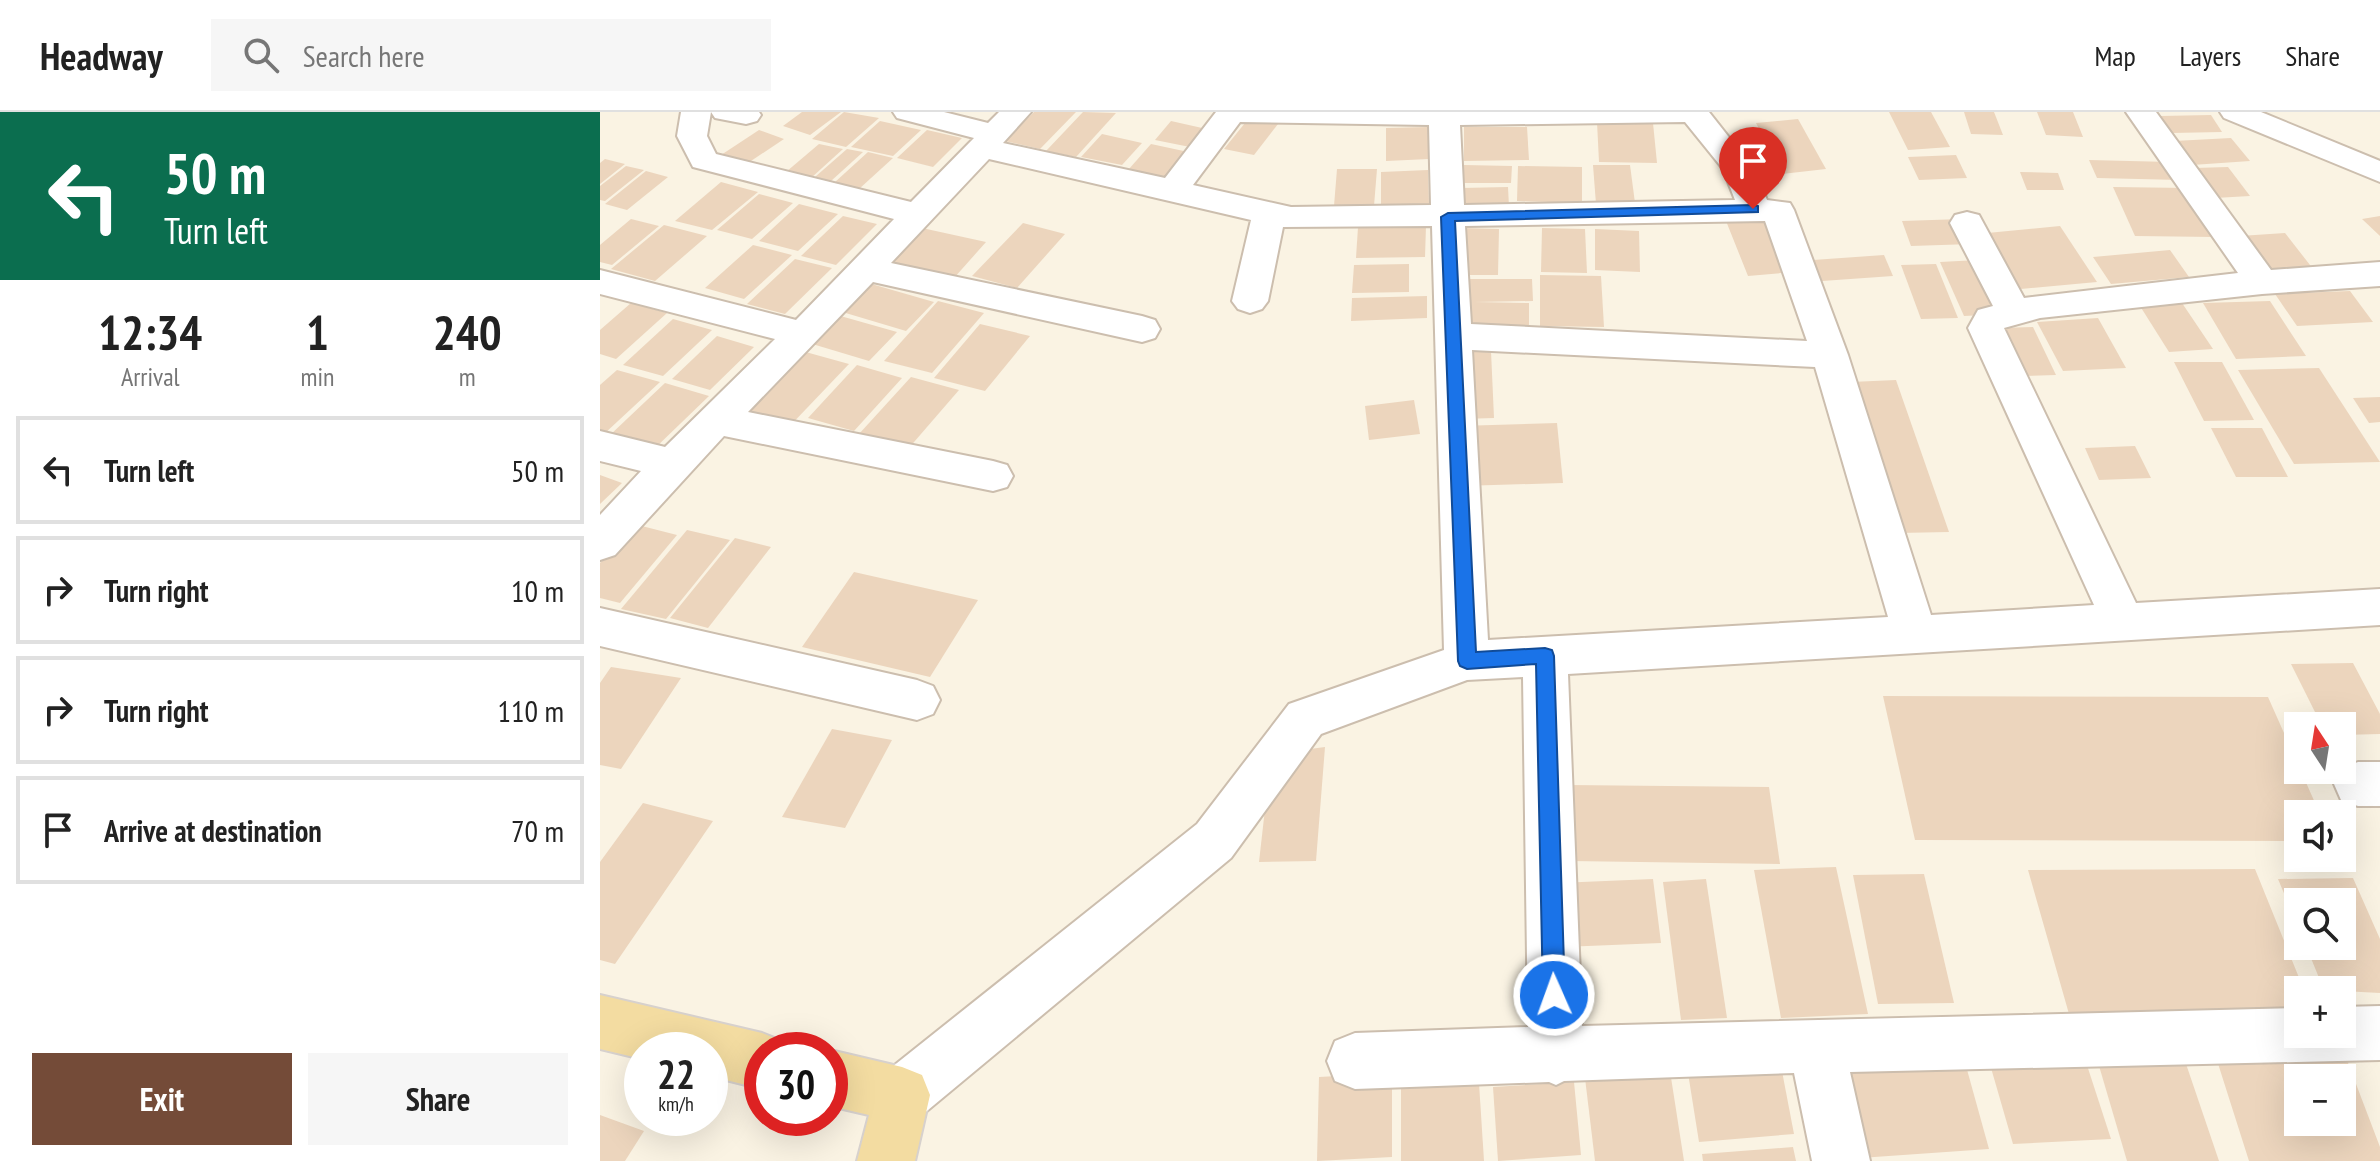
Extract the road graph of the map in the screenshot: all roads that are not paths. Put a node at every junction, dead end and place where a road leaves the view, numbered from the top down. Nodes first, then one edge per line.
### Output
1 (696, 112) edge
2 (908, 112) edge
3 (1693, 112) edge
4 (2141, 112) edge
5 (2235, 112) edge
6 (1528, 114) edge
7 (1444, 116) junction
8 (998, 131) edge
9 (2380, 172) edge
10 (1173, 190) junction
11 (1753, 209) junction
12 (1269, 213) junction
13 (920, 215) junction
14 (1448, 217) junction
15 (1967, 223) dead end
16 (866, 269) junction
17 (2380, 274) edge
18 (600, 282) edge
19 (2262, 282) junction
20 (1250, 301) dead end
21 (2014, 311) junction
22 (1142, 329) dead end
23 (803, 334) junction
24 (1453, 336) junction
25 (1830, 355) junction
26 (717, 420) junction
27 (600, 446) edge
28 (672, 464) junction
29 (993, 476) dead end
30 (600, 543) edge
31 (2380, 607) edge
32 (2123, 621) junction
33 (600, 627) edge
34 (1915, 633) junction
35 (1545, 656) junction
36 (1467, 661) junction
37 (917, 700) dead end
38 (600, 1022) edge
39 (2380, 1033) edge
40 (2356, 1034) edge
41 (2284, 1035) edge
42 (1816, 1045) junction
43 (744, 1057) edge
44 (1556, 1057) junction
45 (1355, 1061) dead end
46 (848, 1082) edge
47 (902, 1095) junction
48 (886, 1161) edge
49 (1841, 1161) edge

1 - 13 street
2 - 8 street
3 - 6 street
3 - 11 street
4 - 19 street
5 - 9 street
6 - 7 street
7 - 10 street
7 - 14 street
8 - 10 street
8 - 13 street
10 - 12 street
11 - 14 street
11 - 25 street
12 - 14 street
12 - 20 street
13 - 16 street
14 - 24 street
15 - 21 street
16 - 22 street
16 - 23 street
17 - 19 street
18 - 23 street
19 - 21 street
21 - 32 street
23 - 26 street
24 - 25 street
24 - 36 street
25 - 34 street
26 - 28 street
26 - 29 street
27 - 28 street
28 - 30 street
31 - 32 street
32 - 34 street
33 - 37 street
34 - 35 street
35 - 36 street
35 - 44 street
36 - 47 street
38 - 43 main road
39 - 40 street
41 - 42 street
42 - 44 street
42 - 49 street
44 - 45 street
46 - 47 main road
47 - 48 main road

